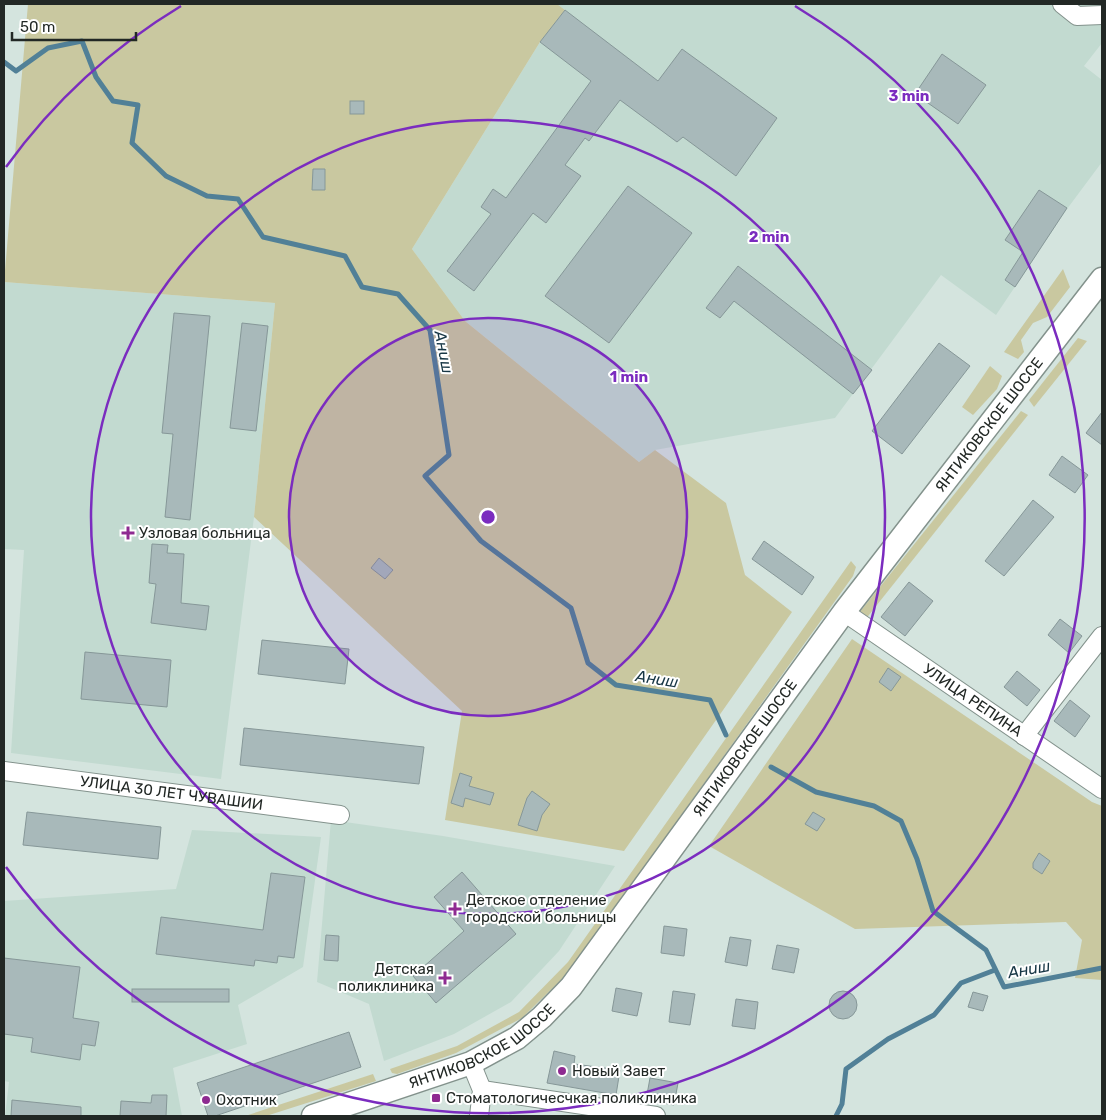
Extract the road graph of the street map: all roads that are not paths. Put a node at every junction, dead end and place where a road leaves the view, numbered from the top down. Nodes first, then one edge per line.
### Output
1 (1062, 4) edge
2 (1102, 15) edge
3 (1102, 279) edge
4 (844, 612) junction
5 (1102, 636) edge
6 (1024, 736) junction
7 (4, 771) edge
8 (1102, 789) edge
9 (340, 815) dead end
10 (471, 1063) junction
11 (482, 1090) junction
12 (312, 1116) edge
13 (479, 1116) edge
14 (656, 1116) edge

1 - 2 street
3 - 4 main road, ЯНТИКОВСКОЕ ШОССЕ
4 - 6 street, УЛИЦА РЕПИНА
4 - 10 main road, ЯНТИКОВСКОЕ ШОССЕ
5 - 6 street
6 - 8 street, УЛИЦА РЕПИНА
7 - 9 street, УЛИЦА 30 ЛЕТ ЧУВАШИИ
10 - 11 street
10 - 12 main road, ЯНТИКОВСКОЕ ШОССЕ
11 - 13 street
11 - 14 street

